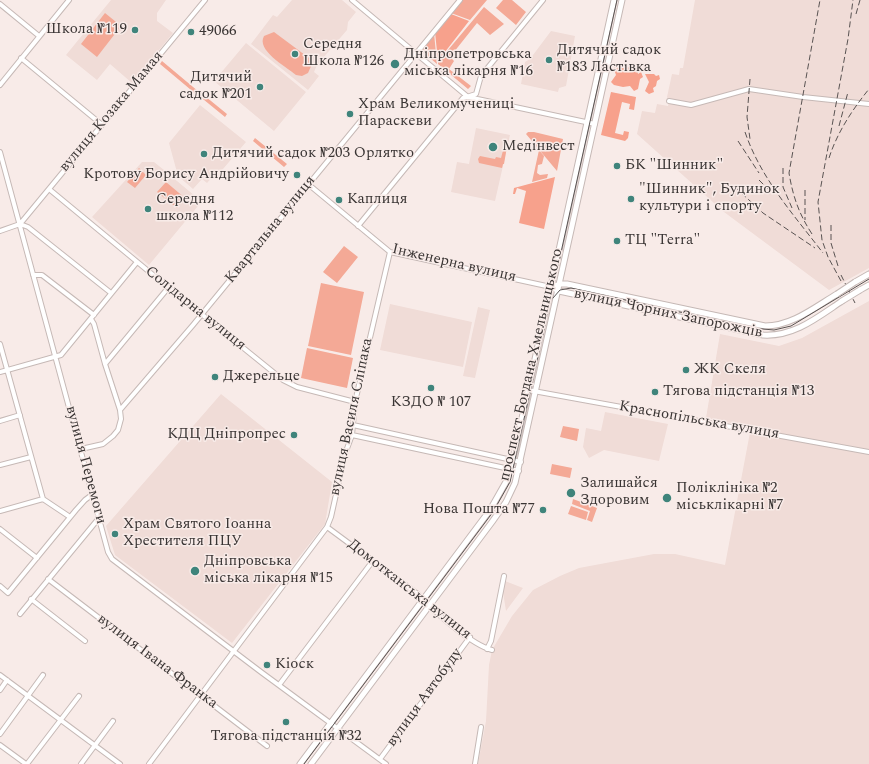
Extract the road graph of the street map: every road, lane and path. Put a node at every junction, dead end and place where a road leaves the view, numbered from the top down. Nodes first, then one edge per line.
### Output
1 (69, 0) edge
2 (205, 0) edge
3 (352, 0) edge
4 (460, 0) edge
5 (543, 0) edge
6 (614, 0) edge
7 (622, 0) edge
8 (0, 4) edge
9 (39, 36) junction
10 (416, 53) junction
11 (21, 58) junction
12 (0, 85) edge
13 (595, 86) junction
14 (603, 88) junction
15 (468, 97) junction
16 (669, 101) dead end
17 (869, 104) edge
18 (587, 123) junction
19 (101, 124) junction
20 (595, 124) junction
21 (0, 152) edge
22 (308, 184) junction
23 (49, 189) junction
24 (566, 218) junction
25 (574, 219) junction
26 (20, 224) junction
27 (358, 226) junction
28 (0, 231) edge
29 (390, 252) junction
30 (136, 262) junction
31 (869, 274) edge
32 (33, 275) junction
33 (560, 284) junction
34 (869, 285) edge
35 (551, 286) junction
36 (168, 288) junction
37 (559, 291) junction
38 (111, 293) junction
39 (612, 294) junction
40 (611, 302) junction
41 (202, 314) junction
42 (92, 317) junction
43 (0, 344) edge
44 (56, 356) junction
45 (105, 364) junction
46 (8, 370) junction
47 (0, 372) edge
48 (528, 390) junction
49 (537, 392) junction
50 (355, 402) junction
51 (120, 410) junction
52 (20, 415) junction
53 (0, 421) edge
54 (353, 425) junction
55 (352, 435) junction
56 (81, 449) junction
57 (869, 452) edge
58 (31, 457) junction
59 (513, 460) junction
60 (521, 462) junction
61 (0, 465) edge
62 (510, 470) junction
63 (519, 471) junction
64 (93, 494) junction
65 (43, 499) junction
66 (0, 511) edge
67 (70, 517) junction
68 (99, 518) junction
69 (327, 528) junction
70 (0, 529) edge
71 (37, 558) junction
72 (372, 562) junction
73 (504, 576) dead end
74 (48, 579) junction
75 (0, 586) edge
76 (31, 599) junction
77 (423, 600) junction
78 (429, 606) junction
79 (20, 614) dead end
80 (470, 637) junction
81 (85, 641) dead end
82 (234, 652) junction
83 (0, 675) edge
84 (43, 675) dead end
85 (7, 680) junction
86 (279, 685) junction
87 (0, 690) edge
88 (201, 695) junction
89 (27, 696) junction
90 (79, 696) dead end
91 (60, 719) junction
92 (113, 721) dead end
93 (331, 723) junction
94 (481, 727) dead end
95 (338, 728) junction
96 (0, 734) edge
97 (0, 745) edge
98 (95, 745) junction
99 (267, 746) dead end
100 (380, 759) junction
101 (26, 764) edge
102 (82, 764) edge
103 (120, 764) edge
104 (149, 764) edge
105 (300, 764) edge
106 (311, 764) edge
107 (386, 764) edge
108 (475, 764) edge

1 - 9 street
2 - 19 street, вулиця Козака Мамая
3 - 10 street
4 - 10 street, Квартальна вулиця
5 - 15 street
6 - 13 main road, проспект Богдана Хмельницького
7 - 14 main road, проспект Богдана Хмельницького
8 - 9 street
9 - 11 street
10 - 15 street
10 - 22 street, Квартальна вулиця
11 - 12 street
11 - 19 street
13 - 14 street
13 - 18 main road, проспект Богдана Хмельницького
14 - 20 main road, проспект Богдана Хмельницького
15 - 18 street
15 - 27 street
16 - 17 street
18 - 20 street
18 - 24 main road, проспект Богдана Хмельницького
19 - 23 street, вулиця Козака Мамая
20 - 25 main road, проспект Богдана Хмельницького
21 - 26 street, вулиця Перемоги
22 - 27 street, Інженерна вулиця
22 - 41 street, Квартальна вулиця
23 - 26 street, вулиця Козака Мамая
23 - 30 street, Солідарна вулиця
24 - 25 main road
24 - 35 main road, проспект Богдана Хмельницького
25 - 33 main road, проспект Богдана Хмельницького
26 - 28 street
26 - 32 street, вулиця Перемоги
26 - 38 street
27 - 29 street, Інженерна вулиця
29 - 35 street, Інженерна вулиця
29 - 50 street, вулиця Василя Сліпака
30 - 36 street, Солідарна вулиця
30 - 38 street
31 - 39 main road, вулиця Чорних Запорожців, bridge
32 - 42 street
32 - 44 street, вулиця Перемоги
33 - 35 main road, вулиця Чорних Запорожців
33 - 37 main road, проспект Богдана Хмельницького
33 - 39 main road, вулиця Чорних Запорожців
34 - 40 main road, вулиця Чорних Запорожців, bridge
35 - 37 main road, вулиця Чорних Запорожців
35 - 48 main road, проспект Богдана Хмельницького
36 - 41 street, Солідарна вулиця
36 - 45 street
37 - 40 main road, вулиця Чорних Запорожців
37 - 49 main road, проспект Богдана Хмельницького
38 - 42 street
39 - 40 main road
41 - 50 street, Солідарна вулиця
41 - 51 street, Квартальна вулиця
42 - 44 street
42 - 45 street
43 - 46 street
44 - 46 street
44 - 56 street, вулиця Перемоги
45 - 51 street
46 - 47 street
46 - 52 street
48 - 49 street, Краснопільська вулиця
48 - 59 main road, проспект Богдана Хмельницького
49 - 57 street, Краснопільська вулиця
49 - 60 main road, проспект Богдана Хмельницького
50 - 54 street, вулиця Василя Сліпака
51 - 56 street
52 - 53 street
52 - 58 street
54 - 55 street, вулиця Василя Сліпака
54 - 59 street
55 - 62 street
55 - 69 street, вулиця Василя Сліпака
56 - 64 street, вулиця Перемоги
58 - 61 street
58 - 65 street
59 - 60 street
59 - 62 main road, проспект Богдана Хмельницького
60 - 63 main road, проспект Богдана Хмельницького
62 - 63 street
62 - 77 main road, проспект Богдана Хмельницького
63 - 78 main road, проспект Богдана Хмельницького
64 - 67 street
64 - 68 street, вулиця Перемоги
65 - 66 street
65 - 67 street
67 - 71 street
68 - 74 street
68 - 82 street, вулиця Перемоги
69 - 72 street, Домотканська вулиця
69 - 82 street, вулиця Василя Сліпака
70 - 71 street
71 - 75 street
72 - 77 street, Домотканська вулиця
72 - 86 street
73 - 80 street, Домотканська вулиця
74 - 76 street
74 - 88 street, вулиця Івана Франка
76 - 79 street
76 - 81 street
77 - 78 street, Домотканська вулиця
77 - 93 main road, проспект Богдана Хмельницького
78 - 80 street, Домотканська вулиця
78 - 95 main road, проспект Богдана Хмельницького
80 - 100 street, вулиця Автобуду
82 - 86 street, вулиця Перемоги
82 - 88 street, вулиця Василя Сліпака
83 - 85 street
84 - 89 street
85 - 87 street
85 - 89 street
86 - 93 street, вулиця Перемоги
88 - 99 street, вулиця Івана Франка
88 - 104 street, вулиця Василя Сліпака
89 - 91 street
89 - 96 street
90 - 91 street
91 - 98 street
91 - 101 street
92 - 98 street
93 - 95 street, вулиця Перемоги
93 - 105 main road, проспект Богдана Хмельницького
94 - 108 street
95 - 100 street, вулиця Перемоги
95 - 106 main road, проспект Богдана Хмельницького
97 - 101 street
98 - 102 street
98 - 103 street
100 - 107 street, вулиця Перемоги

